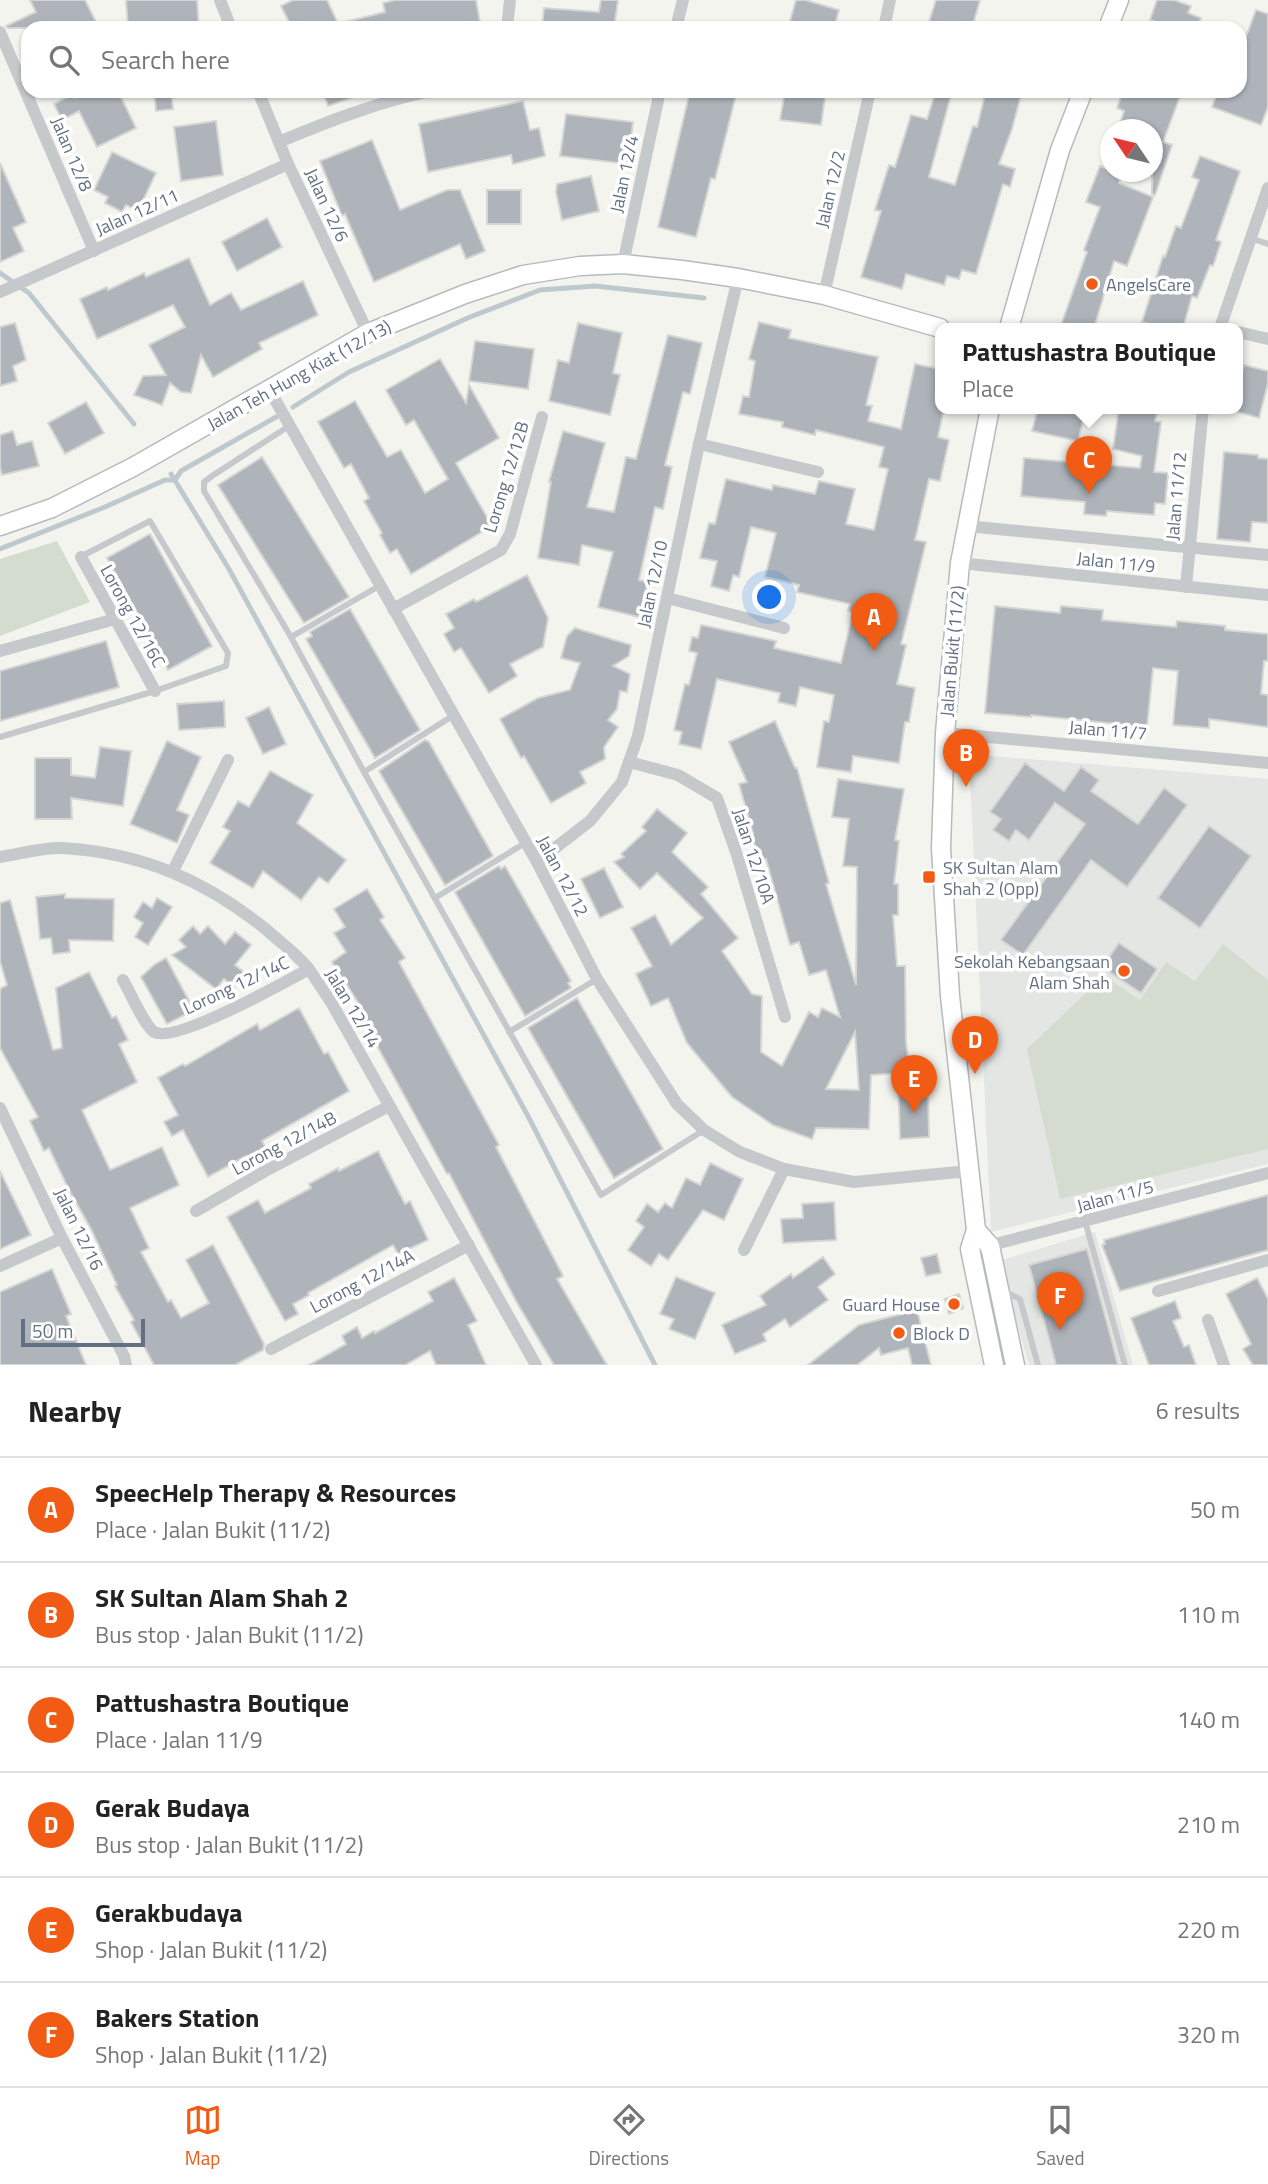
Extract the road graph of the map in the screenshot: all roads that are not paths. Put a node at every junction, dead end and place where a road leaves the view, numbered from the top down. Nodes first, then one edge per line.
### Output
1 (220, 0) edge
2 (510, 0) edge
3 (682, 0) edge
4 (890, 0) edge
5 (1120, 0) edge
6 (229, 21) edge
7 (508, 21) edge
8 (678, 21) edge
9 (886, 21) edge
10 (1111, 21) edge
11 (0, 32) edge
12 (21, 81) edge
13 (28, 98) edge
14 (261, 98) edge
15 (395, 98) edge
16 (658, 98) edge
17 (868, 98) edge
18 (1080, 98) edge
19 (279, 142) junction
20 (288, 164) junction
21 (1268, 188) edge
22 (1250, 239) junction
23 (1268, 244) edge
24 (94, 251) junction
25 (623, 264) junction
26 (738, 278) junction
27 (0, 292) edge
28 (824, 295) junction
29 (1010, 323) edge
30 (1222, 323) edge
31 (935, 327) edge
32 (1243, 333) edge
33 (368, 334) junction
34 (1268, 339) edge
35 (269, 389) junction
36 (989, 414) edge
37 (1202, 414) edge
38 (542, 417) dead end
39 (289, 426) junction
40 (699, 444) junction
41 (818, 472) dead end
42 (0, 526) edge
43 (966, 526) junction
44 (1189, 548) junction
45 (1268, 555) edge
46 (81, 557) joint
47 (960, 563) junction
48 (379, 586) junction
49 (1186, 587) junction
50 (1268, 595) edge
51 (667, 598) junction
52 (393, 609) junction
53 (115, 619) junction
54 (784, 628) dead end
55 (291, 637) junction
56 (0, 651) edge
57 (155, 691) junction
58 (454, 715) junction
59 (945, 733) junction
60 (0, 737) edge
61 (228, 760) dead end
62 (629, 762) junction
63 (1268, 763) edge
64 (364, 772) junction
65 (526, 843) junction
66 (0, 858) edge
67 (537, 862) junction
68 (173, 871) junction
69 (435, 898) junction
70 (309, 969) junction
71 (597, 979) junction
72 (123, 980) dead end
73 (785, 1017) dead end
74 (509, 1032) junction
75 (389, 1106) junction
76 (0, 1108) edge
77 (704, 1130) junction
78 (784, 1169) junction
79 (969, 1171) junction
80 (1268, 1173) edge
81 (196, 1211) dead end
82 (1085, 1222) junction
83 (976, 1230) junction
84 (62, 1238) junction
85 (469, 1245) junction
86 (990, 1246) junction
87 (970, 1249) junction
88 (744, 1250) dead end
89 (1268, 1260) edge
90 (0, 1266) edge
91 (998, 1288) junction
92 (1157, 1291) dead end
93 (1208, 1320) dead end
94 (271, 1349) dead end
95 (126, 1365) edge
96 (536, 1365) edge
97 (994, 1365) edge
98 (1015, 1365) edge
99 (1038, 1365) edge
100 (1125, 1365) edge
101 (1224, 1365) edge

1 - 6 street
2 - 7 street
3 - 8 street
4 - 9 street
5 - 10 street
11 - 12 street, Jalan 12/8
13 - 24 street, Jalan 12/8
14 - 19 street, Jalan 12/6
15 - 19 street
16 - 25 street, Jalan 12/4
17 - 28 street, Jalan 12/2
18 - 29 street
19 - 20 street, Jalan 12/6
20 - 24 street, Jalan 12/11
20 - 33 street, Jalan 12/6
21 - 22 street
22 - 23 lane
22 - 30 street
24 - 27 street, Jalan 12/11
25 - 26 street, Jalan Teh Hung Kiat (12/13)
25 - 33 street, Jalan Teh Hung Kiat (12/13)
26 - 28 street, Jalan Teh Hung Kiat (12/13)
26 - 40 street, Jalan 12/10
28 - 31 street, Jalan Teh Hung Kiat (12/13)
32 - 34 street
33 - 35 street, Jalan Teh Hung Kiat (12/13)
35 - 39 street, Jalan 12/12
35 - 42 street, Jalan Teh Hung Kiat (12/13)
36 - 43 street, Jalan Bukit (11/2)
37 - 44 street, Jalan 11/12
38 - 52 street, Lorong 12/12B
39 - 48 street, Jalan 12/12
39 - 55 lane
40 - 41 street
40 - 51 street, Jalan 12/10
43 - 44 street, Jalan 11/9
43 - 47 street, Jalan Bukit (11/2)
44 - 45 street, Jalan 11/9
44 - 49 street, Jalan 11/12
46 - 53 street, Lorong 12/16C
46 - 57 lane
47 - 49 street, Jalan 11/9
47 - 59 street, Jalan Bukit (11/2)
48 - 52 street, Jalan 12/12
48 - 55 lane
49 - 50 street, Jalan 11/9
51 - 54 street
51 - 62 street, Jalan 12/10
52 - 58 street, Jalan 12/12
53 - 56 street
53 - 57 street, Lorong 12/16C
55 - 64 lane
57 - 60 lane
58 - 64 lane
58 - 65 street, Jalan 12/12
59 - 63 street, Jalan 11/7
59 - 79 street, Jalan Bukit (11/2)
61 - 68 street
62 - 67 street, Jalan 12/10
62 - 73 street, Jalan 12/10A
64 - 69 lane
65 - 67 street, Jalan 12/12
65 - 69 lane
66 - 68 street, Jalan 12/14
67 - 71 street, Jalan 12/12
68 - 70 street, Jalan 12/14
69 - 74 lane
70 - 72 street, Lorong 12/14C
70 - 75 street, Jalan 12/14
71 - 74 lane
71 - 77 street, Jalan 12/12
74 - 77 lane
75 - 81 street, Lorong 12/14B
75 - 85 street, Jalan 12/14
76 - 84 street, Jalan 12/16
77 - 78 street, Jalan 12/12
78 - 79 street, Jalan 12/12
78 - 88 street
79 - 83 street, Jalan Bukit (11/2)
80 - 82 street, Jalan 11/5
82 - 86 street, Jalan 11/5
82 - 100 lane
83 - 86 street
83 - 87 street, Jalan Bukit (11/2)
84 - 90 street
84 - 95 street, Jalan 12/16
85 - 94 street, Lorong 12/14A
85 - 96 street, Jalan 12/14
86 - 87 street, Jalan 11/5
86 - 91 street
87 - 97 street, Jalan Bukit (11/2)
89 - 92 street
91 - 98 street
91 - 99 lane
93 - 101 street

